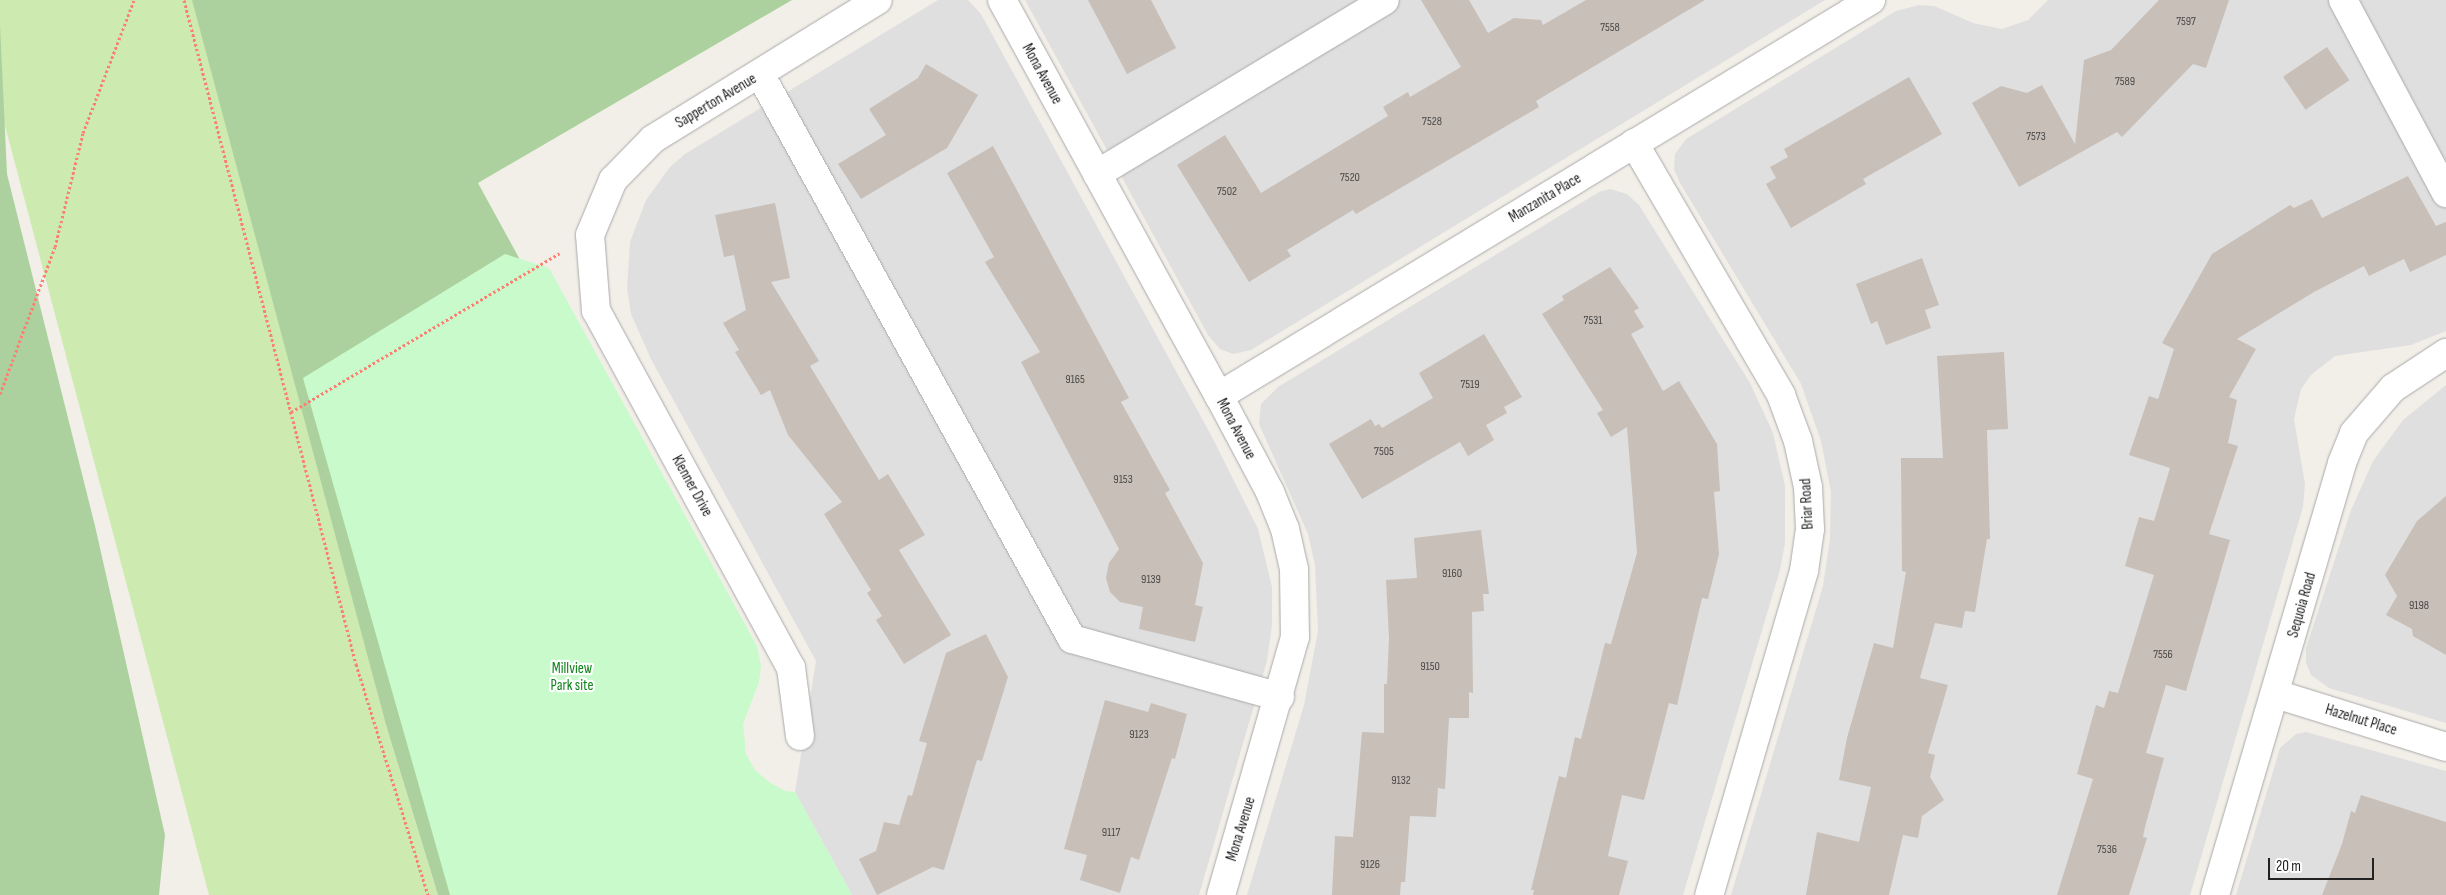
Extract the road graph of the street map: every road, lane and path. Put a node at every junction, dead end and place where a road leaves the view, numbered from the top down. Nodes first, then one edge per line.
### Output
1 (134, 0) edge
2 (184, 0) edge
3 (878, 0) edge
4 (1002, 0) edge
5 (1385, 0) edge
6 (1871, 0) edge
7 (2343, 0) edge
8 (760, 74) junction
9 (1634, 143) junction
10 (1097, 174) junction
11 (2446, 193) edge
12 (590, 235) junction
13 (2446, 353) edge
14 (0, 394) edge
15 (1219, 396) junction
16 (291, 412) junction
17 (2276, 694) junction
18 (1280, 698) junction
19 (800, 736) dead end
20 (2446, 747) edge
21 (428, 895) edge
22 (1221, 895) edge
23 (1709, 895) edge
24 (2215, 895) edge

1 - 14 path
2 - 16 path
3 - 8 street, Sapperton Avenue
4 - 10 street, Mona Avenue
5 - 10 street
6 - 9 street, Manzanita Place
7 - 11 street
8 - 12 street, Sapperton Avenue
8 - 18 street
9 - 15 street, Manzanita Place
9 - 23 street, Briar Road
10 - 15 street, Mona Avenue
12 - 16 path
12 - 19 street, Klenner Drive
13 - 17 street, Sequoia Road
15 - 18 street, Mona Avenue
16 - 21 path
17 - 20 street, Hazelnut Place
17 - 24 street, Sequoia Road
18 - 22 street, Mona Avenue

